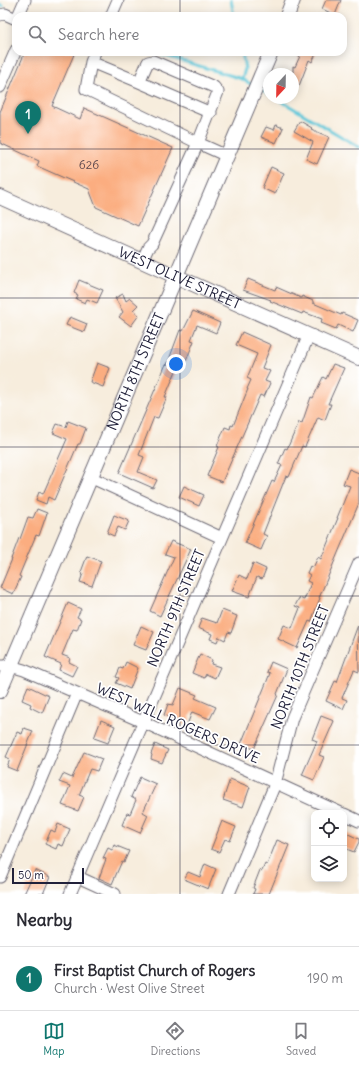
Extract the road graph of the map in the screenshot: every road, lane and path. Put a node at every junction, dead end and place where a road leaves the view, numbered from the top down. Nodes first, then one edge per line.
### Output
1 (26, 0) edge
2 (118, 0) edge
3 (293, 0) edge
4 (20, 12) edge
5 (113, 12) edge
6 (288, 12) edge
7 (0, 15) edge
8 (12, 17) edge
9 (13, 56) edge
10 (93, 56) edge
11 (95, 56) edge
12 (269, 56) edge
13 (139, 82) junction
14 (0, 87) edge
15 (210, 113) junction
16 (198, 143) junction
17 (227, 156) junction
18 (0, 197) edge
19 (142, 261) junction
20 (176, 276) junction
21 (309, 335) junction
22 (359, 358) edge
23 (90, 477) junction
24 (222, 538) junction
25 (359, 563) edge
26 (5, 666) edge
27 (0, 691) edge
28 (77, 693) junction
29 (143, 722) junction
30 (275, 784) junction
31 (334, 810) edge
32 (347, 815) edge
33 (359, 821) edge
34 (0, 877) edge
35 (78, 877) junction
36 (70, 894) edge
37 (115, 894) edge
38 (229, 894) edge

1 - 4 street
2 - 5 street
3 - 6 main road
7 - 8 street
9 - 14 street
10 - 16 street
11 - 13 street
12 - 17 main road, NORTH 8TH STREET
13 - 15 street
13 - 15 street
15 - 16 street
16 - 17 street
16 - 19 street
17 - 20 main road, NORTH 8TH STREET
18 - 19 main road, WEST OLIVE STREET
19 - 20 main road, WEST OLIVE STREET
20 - 21 main road, WEST OLIVE STREET
20 - 23 main road, NORTH 8TH STREET
21 - 22 main road, WEST OLIVE STREET
21 - 24 street, NORTH 9TH STREET
23 - 24 street
23 - 26 main road, NORTH 8TH STREET
24 - 29 street, NORTH 9TH STREET
25 - 30 street, NORTH 10TH STREET
26 - 27 main road, NORTH 8TH STREET
26 - 28 street, WEST WILL ROGERS DRIVE
28 - 29 street, WEST WILL ROGERS DRIVE
28 - 34 street
29 - 30 street, WEST WILL ROGERS DRIVE
29 - 35 street, NORTH 9TH STREET
30 - 31 street, WEST WILL ROGERS DRIVE
30 - 38 street, NORTH 10TH STREET
32 - 33 street
35 - 36 street, NORTH 9TH STREET
35 - 37 street

